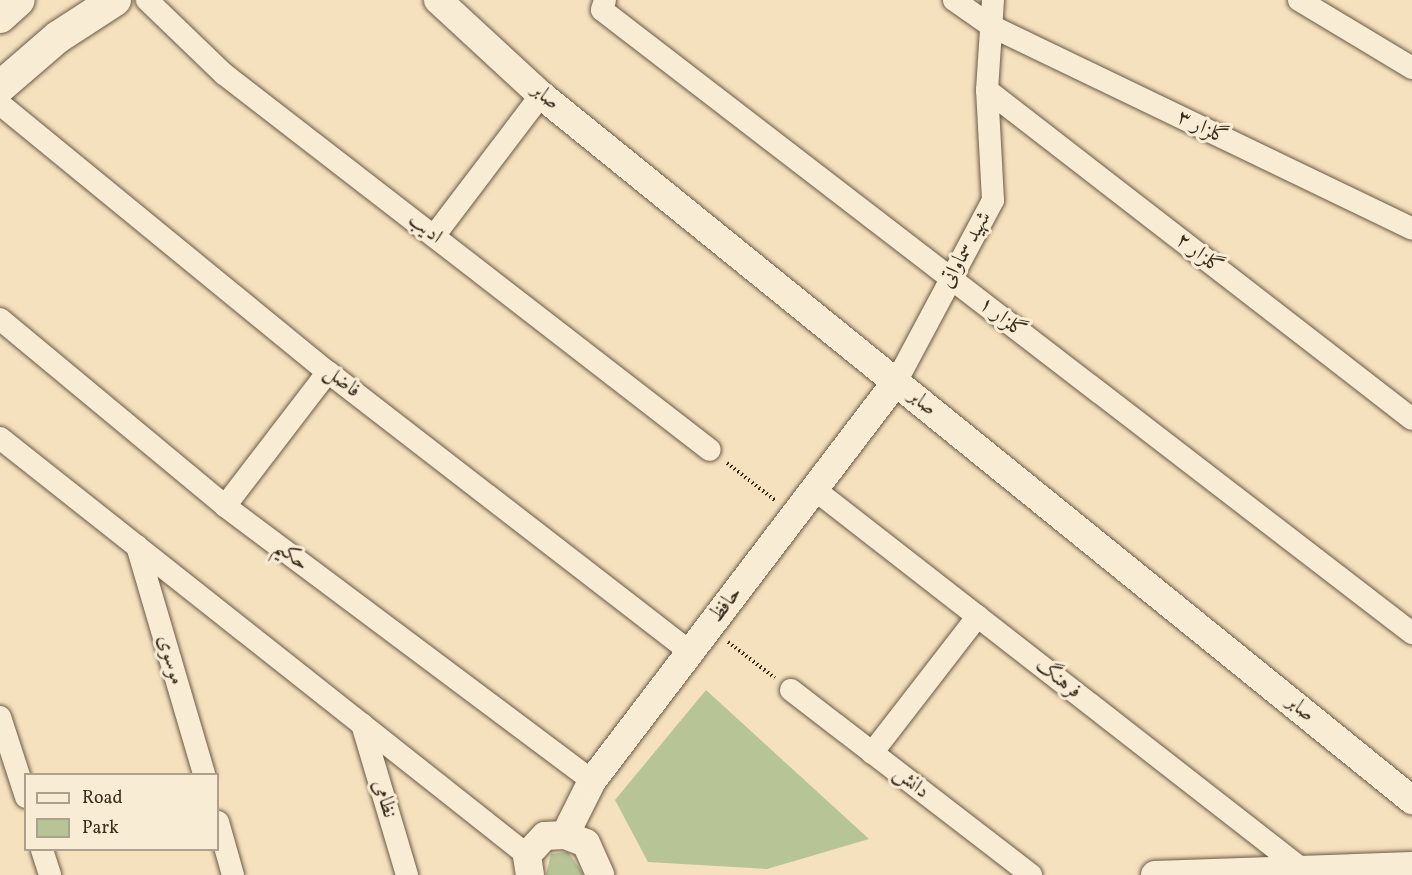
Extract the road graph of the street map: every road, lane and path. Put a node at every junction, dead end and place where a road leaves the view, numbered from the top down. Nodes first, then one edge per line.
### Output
1 (20, 0) edge
2 (115, 0) edge
3 (147, 0) edge
4 (438, 0) edge
5 (605, 0) edge
6 (954, 0) edge
7 (993, 0) edge
8 (1299, 0) edge
9 (0, 17) edge
10 (991, 26) junction
11 (1412, 68) edge
12 (0, 87) edge
13 (987, 90) junction
14 (542, 95) junction
15 (0, 105) edge
16 (1412, 230) edge
17 (434, 236) junction
18 (950, 278) junction
19 (0, 319) edge
20 (328, 372) junction
21 (896, 382) junction
22 (1412, 419) edge
23 (0, 438) edge
24 (710, 450) joint
25 (814, 489) junction
26 (225, 506) junction
27 (794, 515) junction
28 (136, 546) junction
29 (978, 616) junction
30 (709, 627) junction
31 (1412, 633) edge
32 (690, 652) junction
33 (790, 690) joint
34 (0, 717) edge
35 (362, 724) junction
36 (872, 753) junction
37 (204, 773) edge
38 (592, 781) junction
39 (24, 791) edge
40 (1412, 800) edge
41 (219, 826) edge
42 (565, 834) junction
43 (43, 851) edge
44 (528, 865) edge
45 (1412, 866) edge
46 (1302, 870) junction
47 (1352, 871) edge
48 (607, 873) edge
49 (50, 875) edge
50 (233, 875) edge
51 (406, 875) edge
52 (1031, 875) edge
53 (1155, 875) edge
54 (1172, 875) edge

1 - 9 main road
2 - 12 main road
3 - 17 street, ادیب
4 - 14 street, صابر
5 - 18 street, گلزار ۱
6 - 10 street, گلزار ۳
7 - 10 street, شهید سماواتی
8 - 11 street
10 - 13 street, شهید سماواتی
10 - 16 street, گلزار ۳
13 - 18 street, شهید سماواتی
13 - 22 street, گلزار ۲
14 - 17 street
14 - 21 street, صابر
15 - 20 street, فاضل
17 - 24 street, ادیب
18 - 21 street, شهید سماواتی
18 - 31 street, گلزار ۱
19 - 26 street, حکیم
20 - 26 street
20 - 32 street, فاضل
21 - 25 street, حافظ
21 - 40 street, صابر
23 - 28 street
24 - 27 path
25 - 27 street, حافظ
25 - 29 street, فرهنگ
26 - 38 street, حکیم
27 - 30 street, حافظ
28 - 35 street
28 - 37 street, موسوی
29 - 36 street
29 - 46 street, فرهنگ
30 - 32 street, حافظ
30 - 33 path
32 - 38 street, حافظ
33 - 36 street, دانش
34 - 39 street
35 - 44 street
35 - 51 street, نظامی
36 - 52 street, دانش
38 - 42 street, حافظ
41 - 50 street
42 - 44 street
42 - 48 street
43 - 49 street
45 - 47 street
46 - 47 street
46 - 54 street
53 - 54 street

